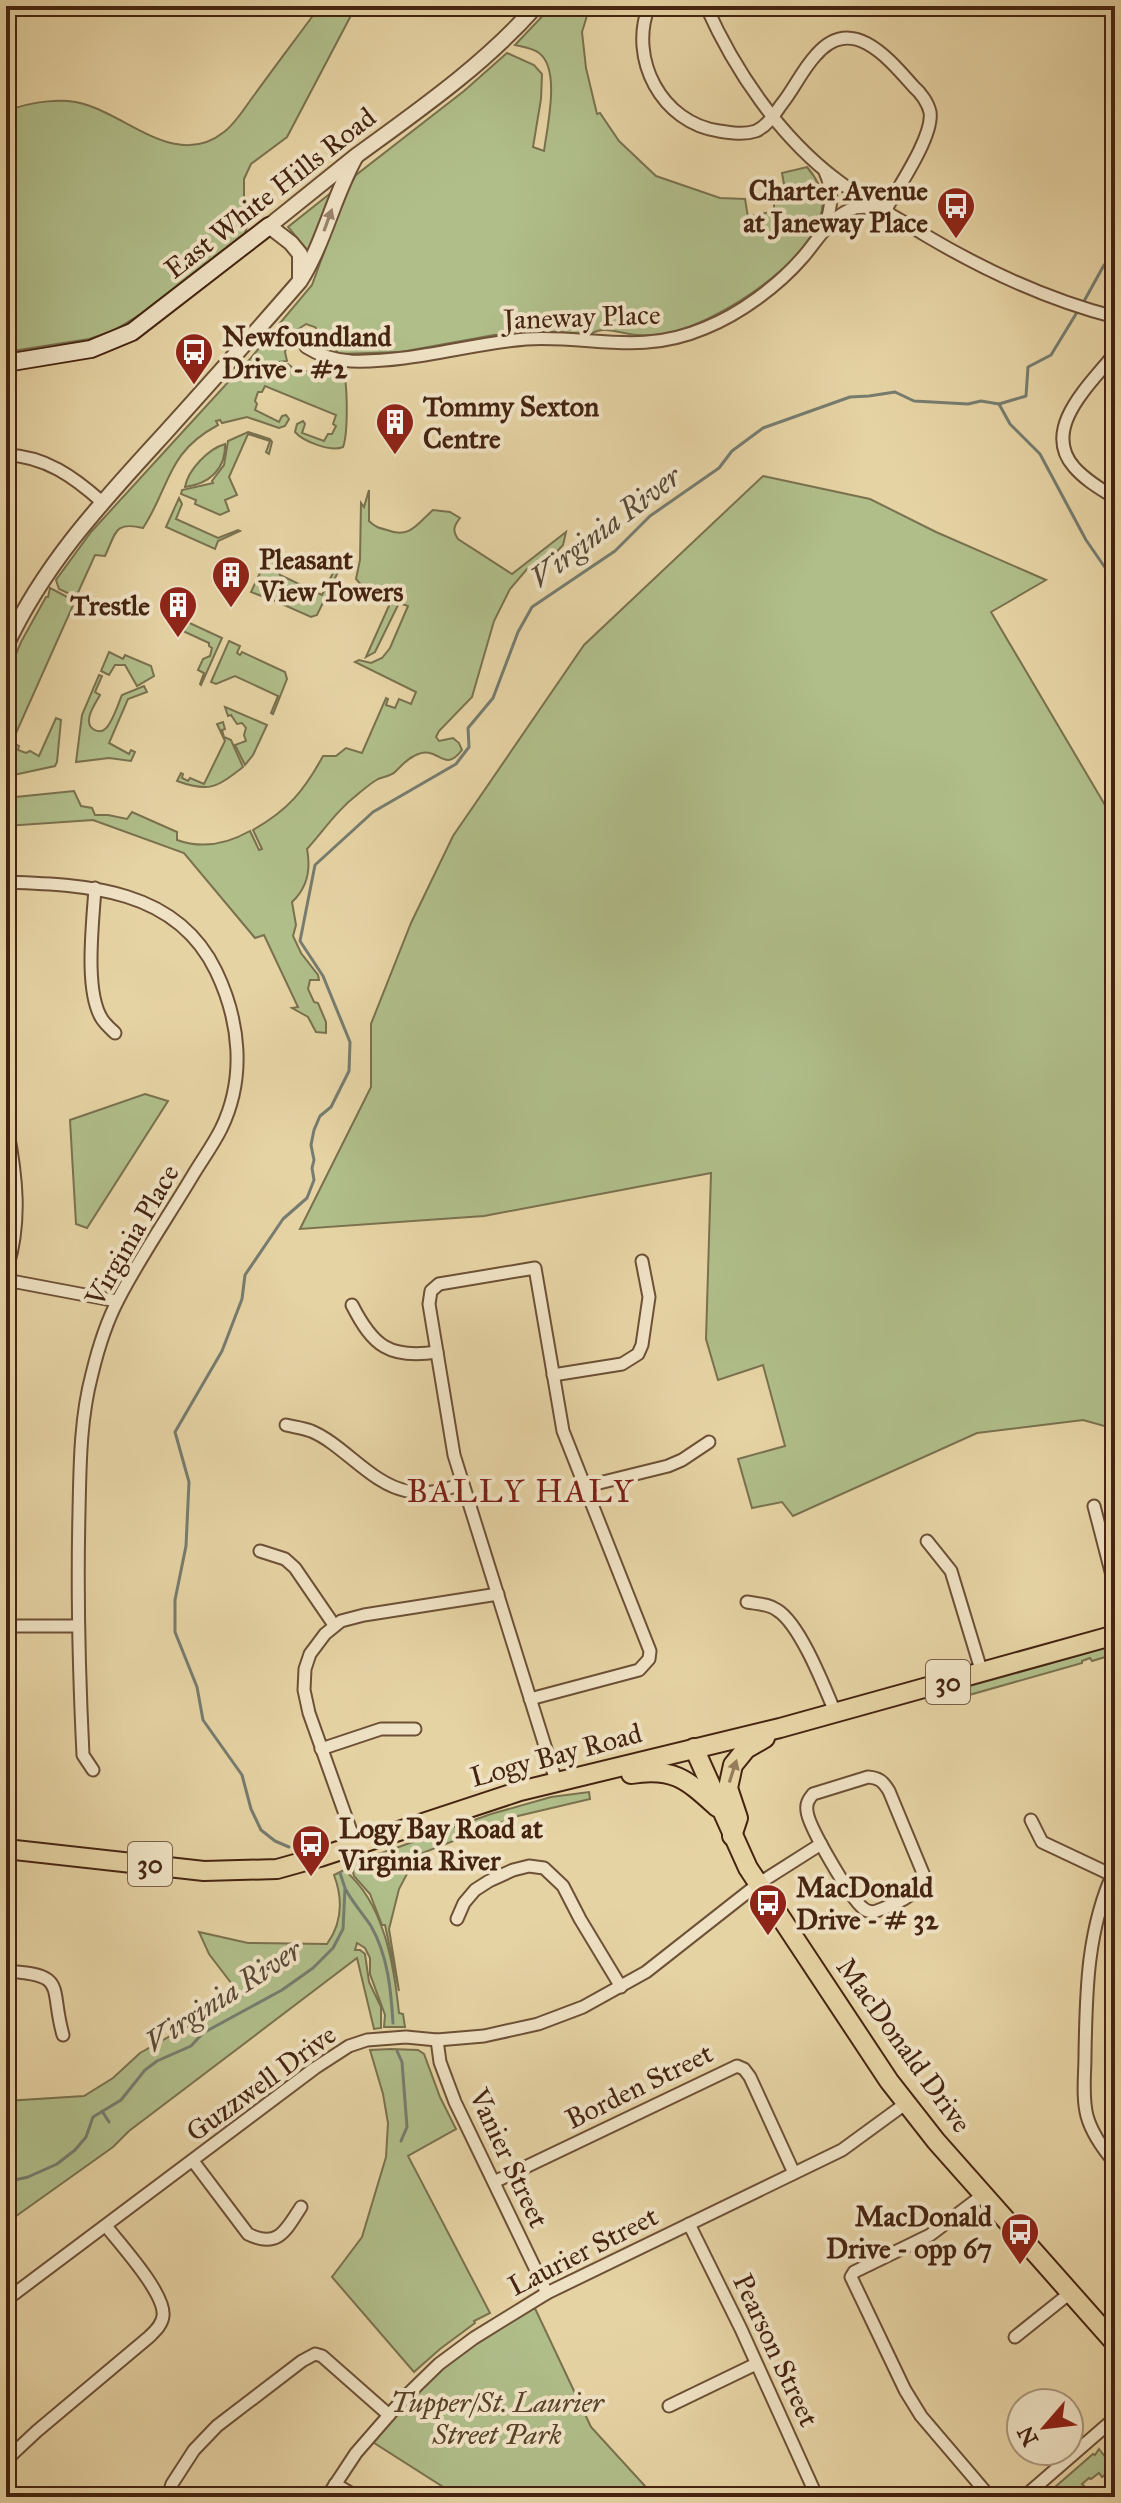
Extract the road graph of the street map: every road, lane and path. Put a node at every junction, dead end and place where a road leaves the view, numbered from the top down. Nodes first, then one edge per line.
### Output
1 (536, 6) edge
2 (649, 6) edge
3 (706, 6) edge
4 (773, 117) junction
5 (355, 158) junction
6 (823, 169) junction
7 (885, 211) junction
8 (269, 226) junction
9 (824, 229) junction
10 (300, 281) junction
11 (1115, 317) edge
12 (306, 347) dead end
13 (1115, 353) edge
14 (6, 363) edge
15 (6, 455) edge
16 (1115, 498) edge
17 (102, 502) junction
18 (6, 646) edge
19 (6, 882) edge
20 (95, 888) junction
21 (115, 1033) dead end
22 (6, 1130) edge
23 (8, 1149) edge
24 (642, 1261) dead end
25 (6, 1267) edge
26 (6, 1280) edge
27 (117, 1301) junction
28 (352, 1305) dead end
29 (437, 1352) junction
30 (553, 1375) junction
31 (286, 1425) dead end
32 (709, 1442) dead end
33 (462, 1484) junction
34 (583, 1487) junction
35 (1094, 1506) dead end
36 (927, 1541) dead end
37 (260, 1551) dead end
38 (1115, 1587) edge
39 (498, 1594) junction
40 (747, 1602) dead end
41 (334, 1625) junction
42 (6, 1626) edge
43 (77, 1626) junction
44 (1115, 1635) edge
45 (982, 1673) junction
46 (530, 1699) junction
47 (835, 1712) junction
48 (780, 1728) junction
49 (415, 1729) dead end
50 (694, 1748) junction
51 (321, 1749) junction
52 (613, 1769) junction
53 (93, 1770) dead end
54 (556, 1781) junction
55 (722, 1811) junction
56 (1031, 1820) dead end
57 (732, 1836) junction
58 (821, 1844) junction
59 (350, 1847) junction
60 (6, 1849) edge
61 (1114, 1872) edge
62 (758, 1884) junction
63 (457, 1919) dead end
64 (6, 1971) edge
65 (621, 1987) junction
66 (63, 2035) dead end
67 (437, 2040) junction
68 (905, 2104) junction
69 (193, 2161) junction
70 (1115, 2163) edge
71 (794, 2173) junction
72 (494, 2182) junction
73 (983, 2195) junction
74 (301, 2207) dead end
75 (689, 2224) junction
76 (106, 2226) junction
77 (547, 2293) junction
78 (1070, 2293) junction
79 (6, 2300) edge
80 (1015, 2337) dead end
81 (1114, 2341) edge
82 (756, 2364) junction
83 (669, 2406) dead end
84 (389, 2415) junction
85 (1115, 2418) edge
86 (6, 2460) edge
87 (335, 2484) junction
88 (173, 2497) edge
89 (327, 2497) edge
90 (357, 2497) edge
91 (817, 2497) edge
92 (990, 2497) edge
93 (1024, 2497) edge

1 - 5 street, East White Hills Road
2 - 4 street
3 - 4 street
4 - 6 street
4 - 7 street
5 - 8 street, East White Hills Road
10 -> 5 street
6 - 7 street
6 - 9 street, Janeway Place
7 - 9 street, Janeway Place
7 - 11 street
8 - 10 street
8 - 14 main road, East White Hills Road
9 - 12 street, Janeway Place
10 - 17 street
13 - 16 street
15 - 17 street
17 - 18 street
19 - 20 street, Virginia Place
20 - 21 street
20 - 27 street, Virginia Place
22 - 23 street
23 - 25 street
24 - 30 street
26 - 27 street
27 - 43 street, Virginia Place
28 - 29 street
29 - 30 street
29 - 33 street
30 - 34 street
31 - 33 street
32 - 34 street
33 - 39 street
34 - 46 street
35 - 38 street
36 - 45 street
37 - 41 street
39 - 41 street
39 - 46 street
40 - 47 street
41 - 51 street
42 - 43 street
43 - 53 street, Virginia Place
44 - 45 main road, Logy Bay Road / 30
45 - 47 main road, Logy Bay Road / 30
46 - 54 street
47 - 48 main road, Logy Bay Road / 30
48 - 50 main road, Logy Bay Road / 30
57 -> 48 main road
49 - 51 street
50 - 52 main road, Logy Bay Road / 30
50 - 55 main road, MacDonald Drive
51 - 59 street
52 - 54 main road, Logy Bay Road / 30
52 - 55 main road
54 - 59 main road, Logy Bay Road / 30
55 - 57 main road, MacDonald Drive
56 - 61 street
57 - 62 main road, MacDonald Drive
58 - 58 street
58 - 62 street, Guzzwell Drive
59 - 60 main road, Logy Bay Road / 30
61 - 70 street
62 - 65 street, Guzzwell Drive
62 - 68 main road, MacDonald Drive
63 - 65 street
64 - 66 street
65 - 67 street, Guzzwell Drive
67 - 69 street, Guzzwell Drive
67 - 72 street, Vanier Street
68 - 71 street, Laurier Street
68 - 73 main road, MacDonald Drive
69 - 74 street
69 - 76 street, Guzzwell Drive
71 - 72 street, Borden Street
71 - 75 street, Laurier Street
72 - 77 street, Vanier Street
73 - 78 main road, MacDonald Drive
73 - 92 street
75 - 77 street, Laurier Street
75 - 82 street, Pearson Street
76 - 79 street, Guzzwell Drive
76 - 86 street
77 - 84 street, Laurier Street
78 - 80 street
78 - 81 main road, MacDonald Drive
82 - 83 street
82 - 91 street, Pearson Street
84 - 87 street, Laurier Street
84 - 88 street
85 - 93 street
87 - 89 street, Laurier Street
87 - 90 street

